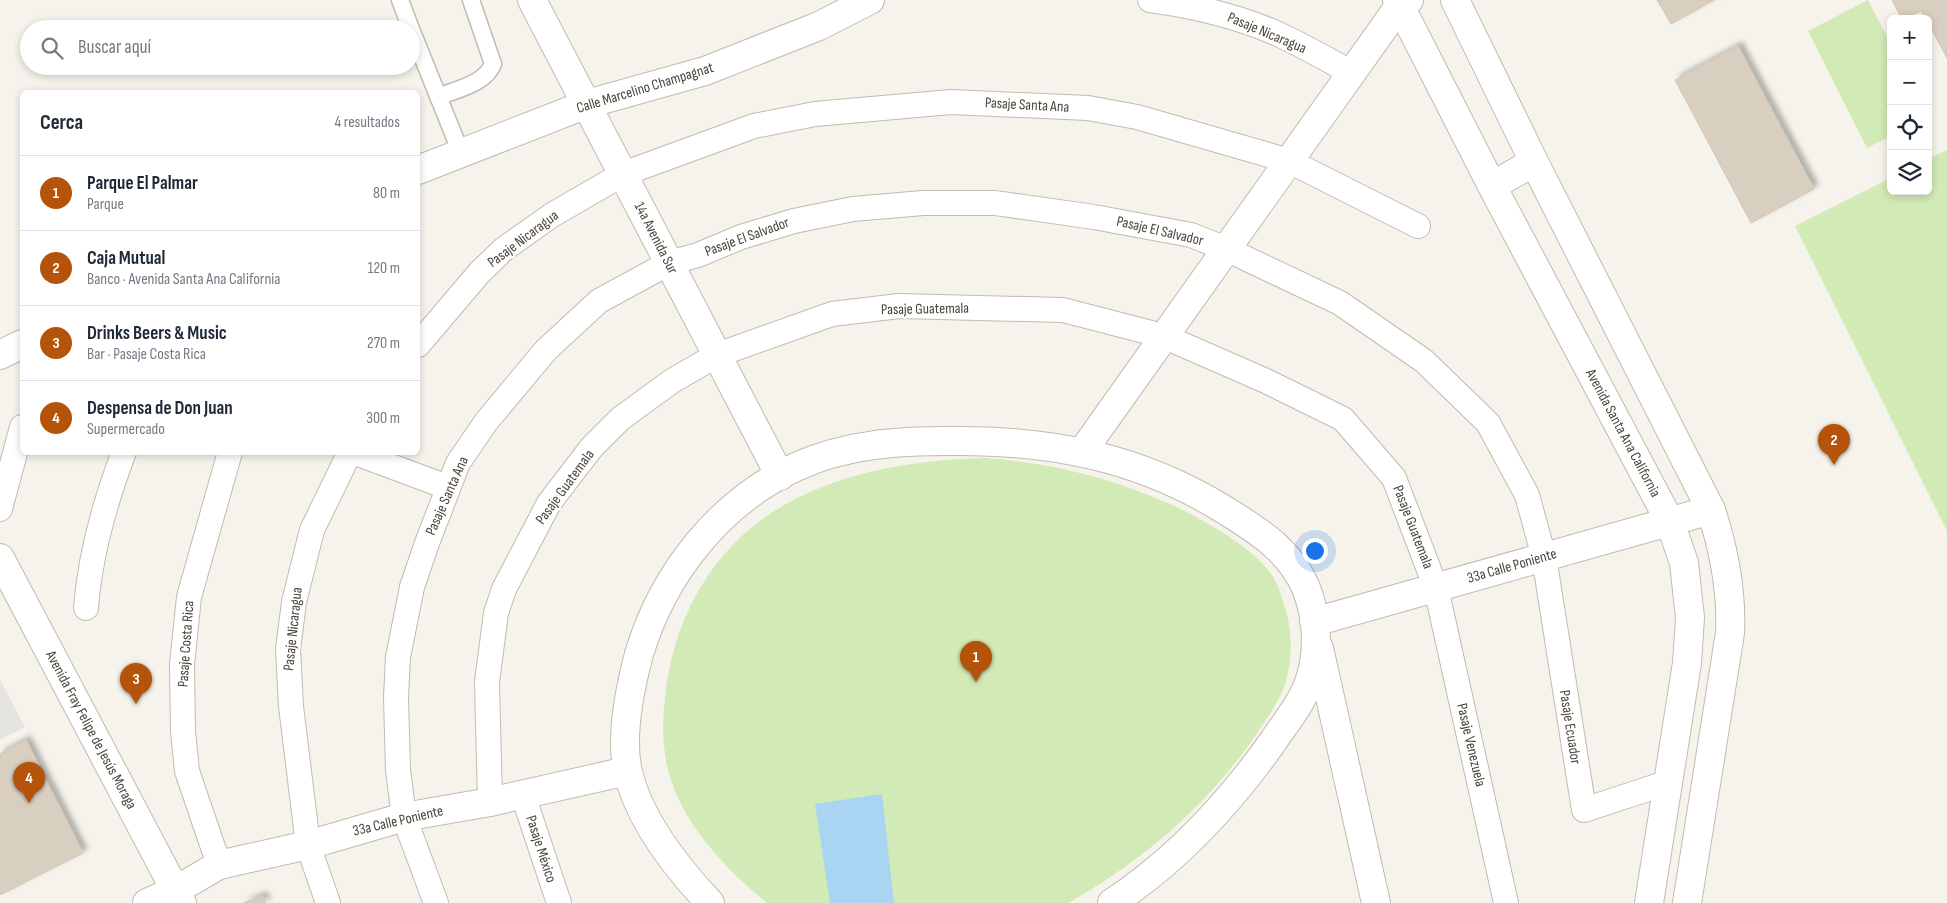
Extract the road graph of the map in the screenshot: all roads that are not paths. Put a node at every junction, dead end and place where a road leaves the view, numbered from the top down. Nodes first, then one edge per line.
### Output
1 (400, 0) edge
2 (472, 0) edge
3 (532, 0) edge
4 (870, 0) edge
5 (1150, 0) edge
6 (1455, 0) edge
7 (1402, 2) edge
8 (408, 20) edge
9 (420, 52) edge
10 (1352, 73) junction
11 (438, 97) junction
12 (587, 104) junction
13 (461, 153) junction
14 (1289, 160) junction
15 (1534, 162) junction
16 (420, 169) edge
17 (623, 174) junction
18 (1492, 186) junction
19 (1418, 226) dead end
20 (1226, 249) junction
21 (669, 263) junction
22 (1163, 336) junction
23 (420, 343) edge
24 (20, 345) edge
25 (0, 355) edge
26 (716, 355) junction
27 (20, 434) edge
28 (1082, 452) junction
29 (123, 455) edge
30 (229, 455) edge
31 (350, 455) edge
32 (359, 455) edge
33 (780, 476) junction
34 (447, 487) junction
35 (0, 509) edge
36 (1711, 510) junction
37 (1670, 522) junction
38 (1544, 557) junction
39 (0, 558) edge
40 (1436, 588) junction
41 (86, 608) dead end
42 (1315, 627) junction
43 (627, 771) junction
44 (1666, 783) junction
45 (523, 795) junction
46 (490, 802) junction
47 (404, 818) junction
48 (308, 845) junction
49 (219, 866) junction
50 (179, 897) edge
51 (147, 903) edge
52 (328, 903) edge
53 (436, 903) edge
54 (559, 903) edge
55 (710, 903) edge
56 (1112, 903) edge
57 (1376, 903) edge
58 (1506, 903) edge
59 (1649, 903) edge
60 (1687, 903) edge

1 - 8 lane
2 - 11 lane
3 - 12 street, 14a Avenida Sur
4 - 12 street, Calle Marcelino Champagnat
5 - 10 street, Pasaje Nicaragua
6 - 15 street
7 - 10 street
7 - 18 street, Avenida Santa Ana California
9 - 11 lane
10 - 14 street
11 - 13 lane
12 - 13 street, Calle Marcelino Champagnat
12 - 17 street, 14a Avenida Sur
13 - 16 street, Calle Marcelino Champagnat
14 - 17 street, Pasaje Santa Ana
14 - 19 street, Pasaje Santa Ana
14 - 20 street
15 - 18 street
15 - 36 street
17 - 21 street, 14a Avenida Sur
17 - 23 street, Pasaje Nicaragua
18 - 37 street, Avenida Santa Ana California
20 - 21 street, Pasaje El Salvador
20 - 22 street
20 - 38 street, Pasaje El Salvador
21 - 26 street, 14a Avenida Sur
21 - 34 street, Pasaje Santa Ana
22 - 26 street, Pasaje Guatemala
22 - 28 street
22 - 40 street, Pasaje Guatemala
24 - 25 street
26 - 33 street, 14a Avenida Sur
26 - 46 street, Pasaje Guatemala
27 - 35 street
28 - 33 street
28 - 42 street
29 - 41 street
30 - 49 street, Pasaje Costa Rica
31 - 48 street, Pasaje Nicaragua
32 - 34 street
33 - 43 street
34 - 47 street, Pasaje Santa Ana
36 - 37 street, 33a Calle Poniente
36 - 60 street
37 - 38 street, 33a Calle Poniente
37 - 44 street, Avenida Santa Ana California
38 - 40 street, 33a Calle Poniente
38 - 44 street, Pasaje Ecuador
39 - 50 street, Avenida Fray Felipe de Jesús Moraga
40 - 42 street, 33a Calle Poniente
40 - 58 street, Pasaje Venezuela
42 - 56 street
42 - 57 street
43 - 45 street, 33a Calle Poniente
43 - 55 street
44 - 59 street, Avenida Santa Ana California
45 - 46 street, 33a Calle Poniente
45 - 54 street, Pasaje México
46 - 47 street, 33a Calle Poniente
47 - 48 street, 33a Calle Poniente
47 - 53 street, Pasaje Santa Ana
48 - 49 street, 33a Calle Poniente
48 - 52 street, Pasaje Nicaragua
49 - 50 street, 33a Calle Poniente
50 - 51 street, 33a Calle Poniente

